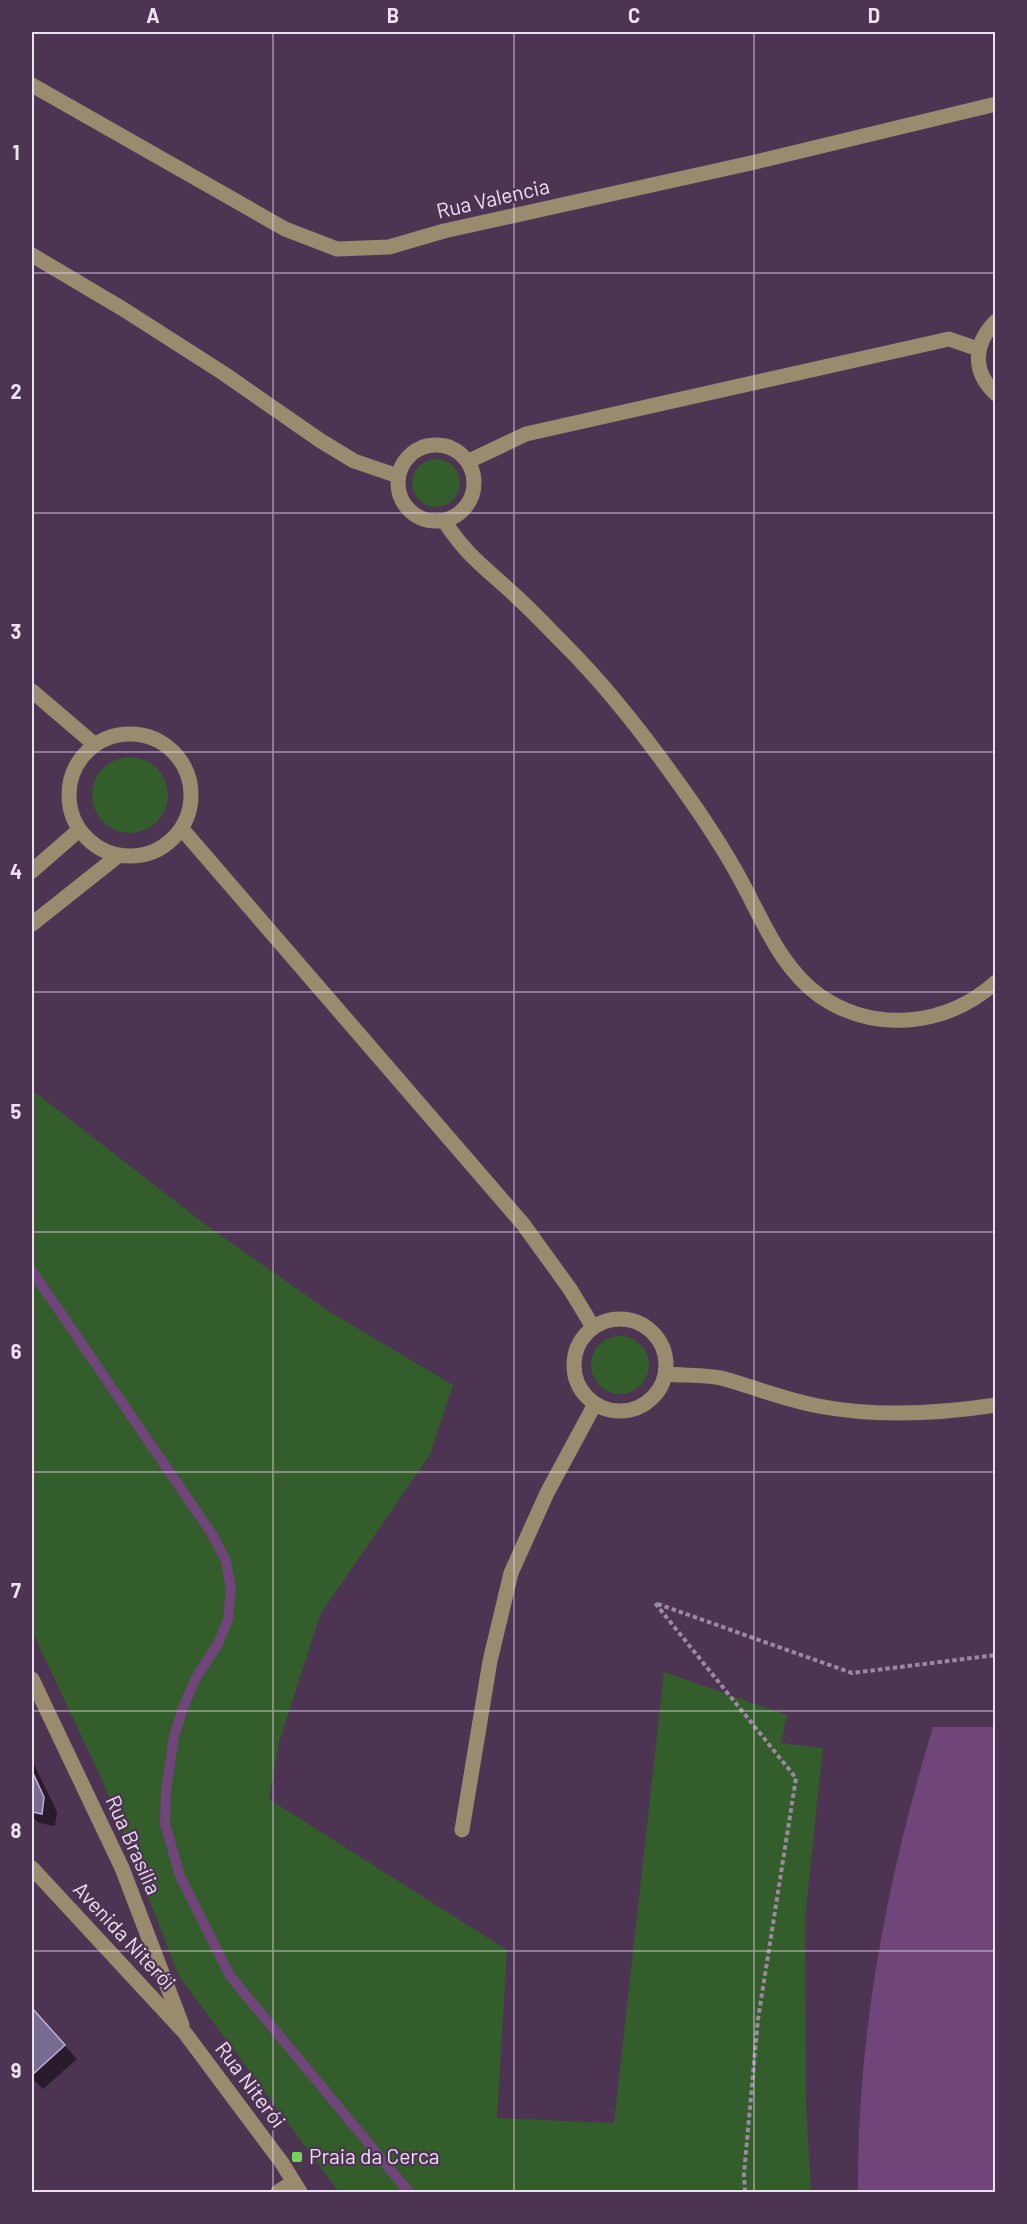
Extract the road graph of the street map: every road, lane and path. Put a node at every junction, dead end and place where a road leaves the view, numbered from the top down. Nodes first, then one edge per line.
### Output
1 (32, 85) edge
2 (996, 104) edge
3 (32, 255) edge
4 (996, 321) edge
5 (978, 349) junction
6 (996, 394) edge
7 (469, 461) junction
8 (398, 476) junction
9 (445, 522) junction
10 (32, 691) edge
11 (94, 744) junction
12 (182, 829) junction
13 (79, 830) junction
14 (119, 855) junction
15 (32, 871) edge
16 (32, 924) edge
17 (996, 982) edge
18 (593, 1327) junction
19 (666, 1374) junction
20 (595, 1404) junction
21 (996, 1405) edge
22 (996, 1655) edge
23 (32, 1679) edge
24 (462, 1830) dead end
25 (32, 1868) edge
26 (185, 2033) junction
27 (296, 2187) edge
28 (278, 2193) edge
29 (745, 2193) edge

1 - 2 street, Rua Valencia
3 - 8 street
4 - 5 street
5 - 6 street
5 - 7 street
7 - 8 street
7 - 9 street
8 - 9 street
9 - 17 street
10 - 11 street
11 - 12 street
11 - 13 street
12 - 14 street
12 - 18 street
13 - 14 street
13 - 15 street
14 - 16 street
18 - 19 street
18 - 20 street
19 - 20 street
19 - 21 street
20 - 24 street
22 - 29 path
23 - 26 street, Rua Brasília
25 - 26 street, Avenida Niterói
26 - 27 street, Rua Niterói
27 - 28 street

